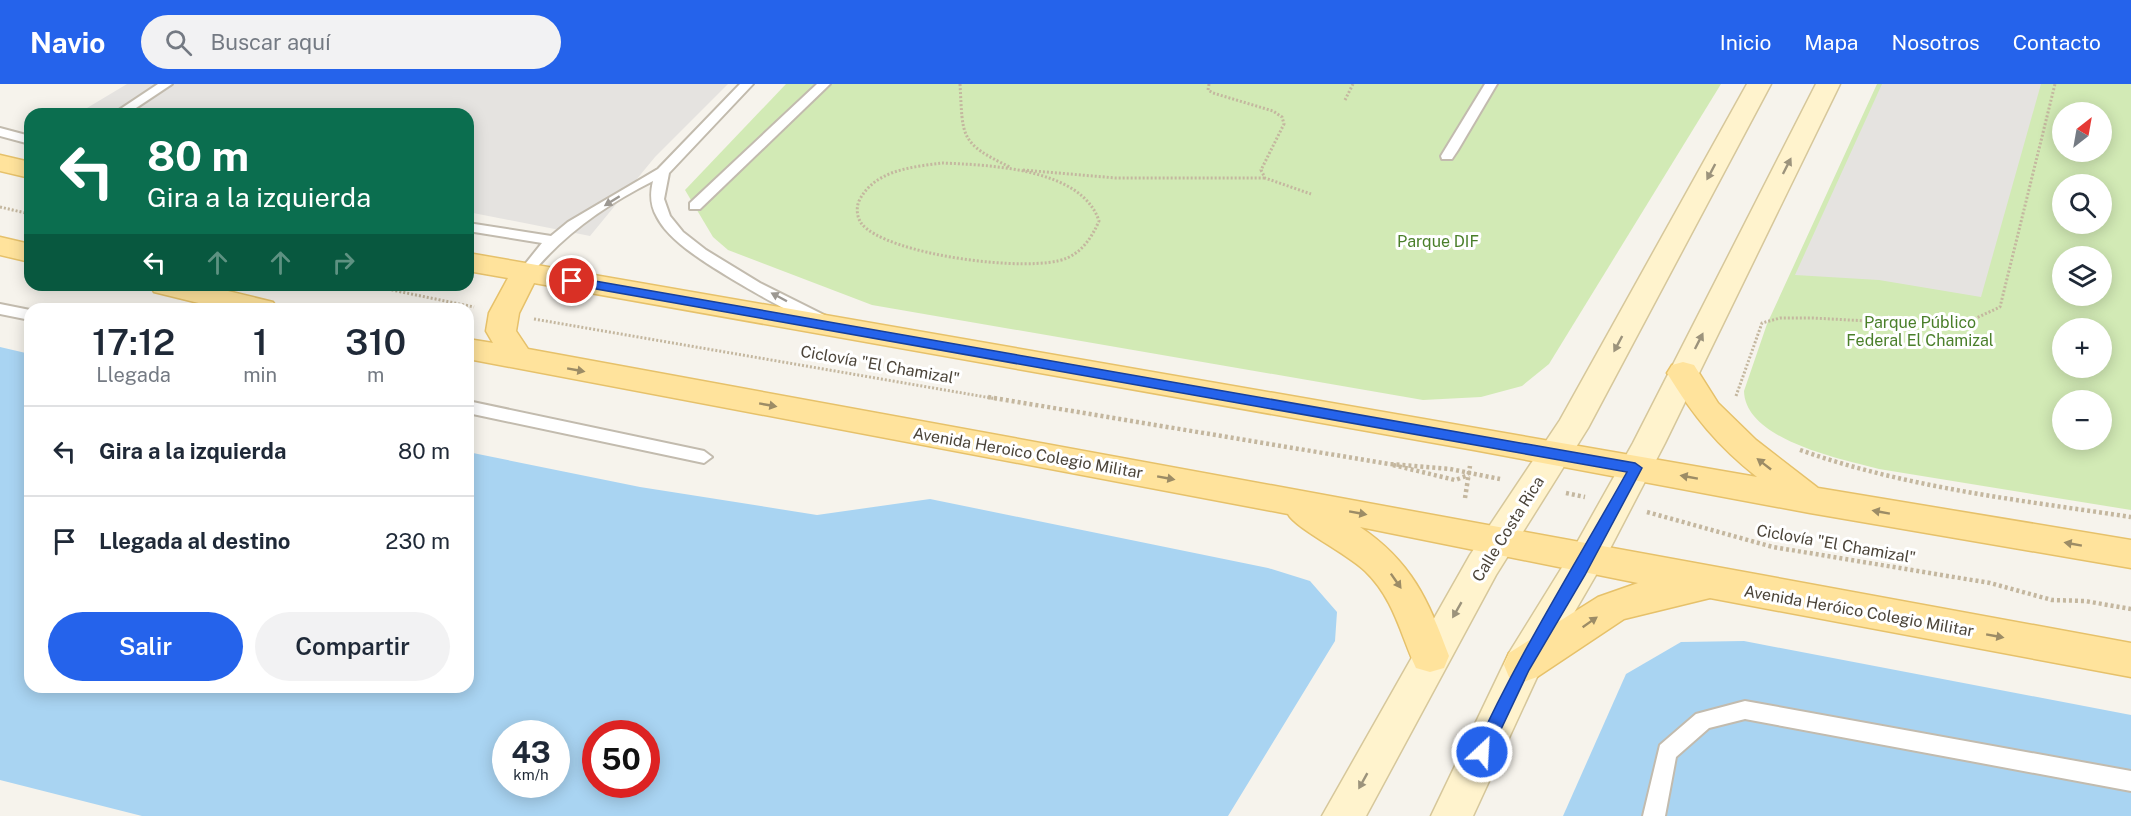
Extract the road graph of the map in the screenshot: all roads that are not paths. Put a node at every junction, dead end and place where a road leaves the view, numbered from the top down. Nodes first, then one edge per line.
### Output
1 (166, 84) edge
2 (747, 84) edge
3 (824, 84) edge
4 (1491, 84) edge
5 (1759, 84) edge
6 (1828, 84) edge
7 (128, 108) edge
8 (0, 132) edge
9 (24, 138) edge
10 (1447, 156) dead end
11 (0, 164) edge
12 (24, 169) edge
13 (663, 172) junction
14 (695, 207) dead end
15 (474, 228) edge
16 (556, 241) junction
17 (0, 246) edge
18 (24, 252) edge
19 (474, 263) edge
20 (525, 273) junction
21 (189, 291) edge
22 (238, 303) edge
23 (0, 309) edge
24 (24, 314) edge
25 (831, 325) junction
26 (474, 350) edge
27 (518, 359) junction
28 (1683, 373) junction
29 (474, 409) edge
30 (1556, 454) junction
31 (704, 457) dead end
32 (1635, 468) junction
33 (1281, 499) junction
34 (1810, 500) junction
35 (1499, 540) junction
36 (2131, 554) edge
37 (1587, 558) junction
38 (1720, 585) junction
39 (1431, 656) junction
40 (2131, 660) edge
41 (1523, 665) junction
42 (2131, 781) edge
43 (1343, 816) edge
44 (1452, 816) edge
45 (1654, 816) edge

1 - 7 lane
2 - 13 lane
3 - 14 lane
4 - 10 lane
5 -> 30 main road, Calle Costa Rica
28 -> 6 main road
8 - 9 lane
11 - 12 main road
13 -> 16 lane
25 -> 13 lane
15 - 16 lane
16 - 20 lane
17 - 18 main road
19 - 20 main road
20 - 25 main road
20 - 27 main road
21 - 22 main road
23 - 24 lane
25 - 30 main road
26 - 27 main road, Avenida Heroico Colegio Militar
27 -> 33 main road, Avenida Heroico Colegio Militar
28 - 32 main road
34 -> 28 main road
29 - 31 lane
30 - 32 main road
30 - 35 main road, Calle Costa Rica
34 -> 32 main road
32 - 37 main road
33 -> 35 main road, Avenida Heroico Colegio Militar
33 -> 39 main road
36 -> 34 main road
35 - 37 main road, Avenida Heroico Colegio Militar
35 -> 39 main road, Calle Costa Rica
37 - 38 main road, Avenida Heróico Colegio Militar
37 - 41 main road
38 -> 40 main road, Avenida Heróico Colegio Militar
41 -> 38 main road
39 -> 43 main road, Calle Costa Rica
41 - 44 main road
42 - 45 lane

